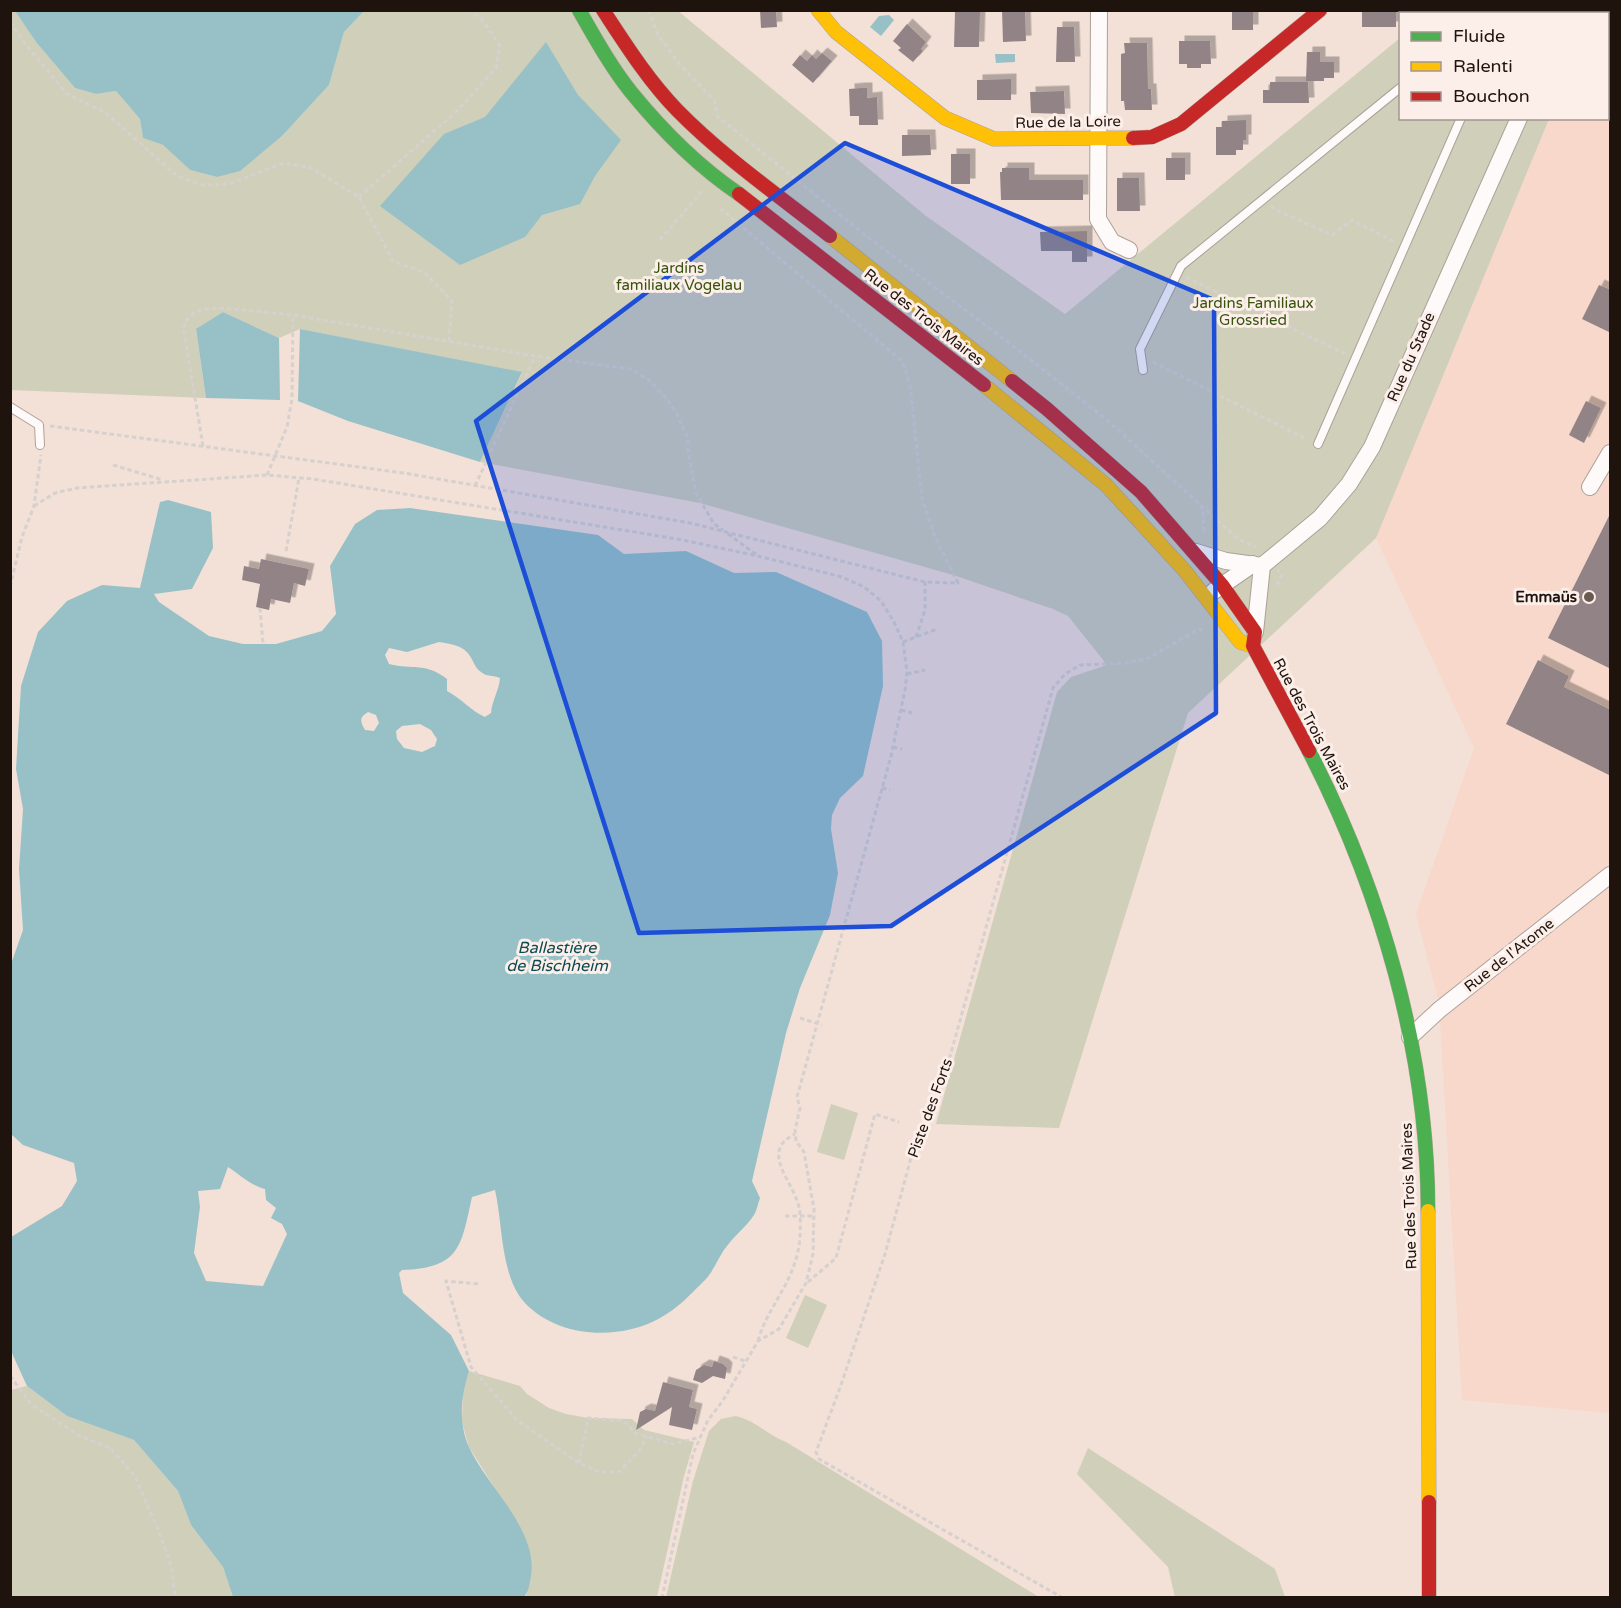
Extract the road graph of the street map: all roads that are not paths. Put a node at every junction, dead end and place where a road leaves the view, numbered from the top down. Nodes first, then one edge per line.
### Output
1 (579, 10) edge
2 (603, 10) edge
3 (818, 10) edge
4 (1099, 10) edge
5 (1320, 10) edge
6 (1399, 90) edge
7 (1460, 120) edge
8 (1518, 120) edge
9 (1100, 139) junction
10 (1129, 250) dead end
11 (1143, 370) dead end
12 (10, 407) edge
13 (1318, 444) road end
14 (40, 445) road end
15 (1611, 453) edge
16 (1590, 487) dead end
17 (1195, 552) junction
18 (1259, 568) junction
19 (1227, 591) junction
20 (1211, 604) junction
21 (1254, 639) junction
22 (1611, 875) edge
23 (1410, 1037) junction
24 (1429, 1598) edge

1 - 20 main road, Rue des Trois Maires
2 - 17 main road, Rue des Trois Maires
3 - 9 main road, Rue de la Loire
4 - 9 street
5 - 9 main road, Rue de la Loire
6 - 11 lane
7 - 13 lane
8 - 18 street, Rue du Stade
9 - 10 street
12 - 14 lane
15 - 16 street
17 - 18 street
17 - 19 main road, Rue des Trois Maires
18 - 19 street, Rue du Stade
18 - 21 street
19 - 20 street, Rue du Stade
19 - 21 main road, Rue des Trois Maires
20 - 21 main road, Rue des Trois Maires
21 - 23 main road, Rue des Trois Maires
22 - 23 street, Rue de l'Atome
23 - 24 main road, Rue des Trois Maires

